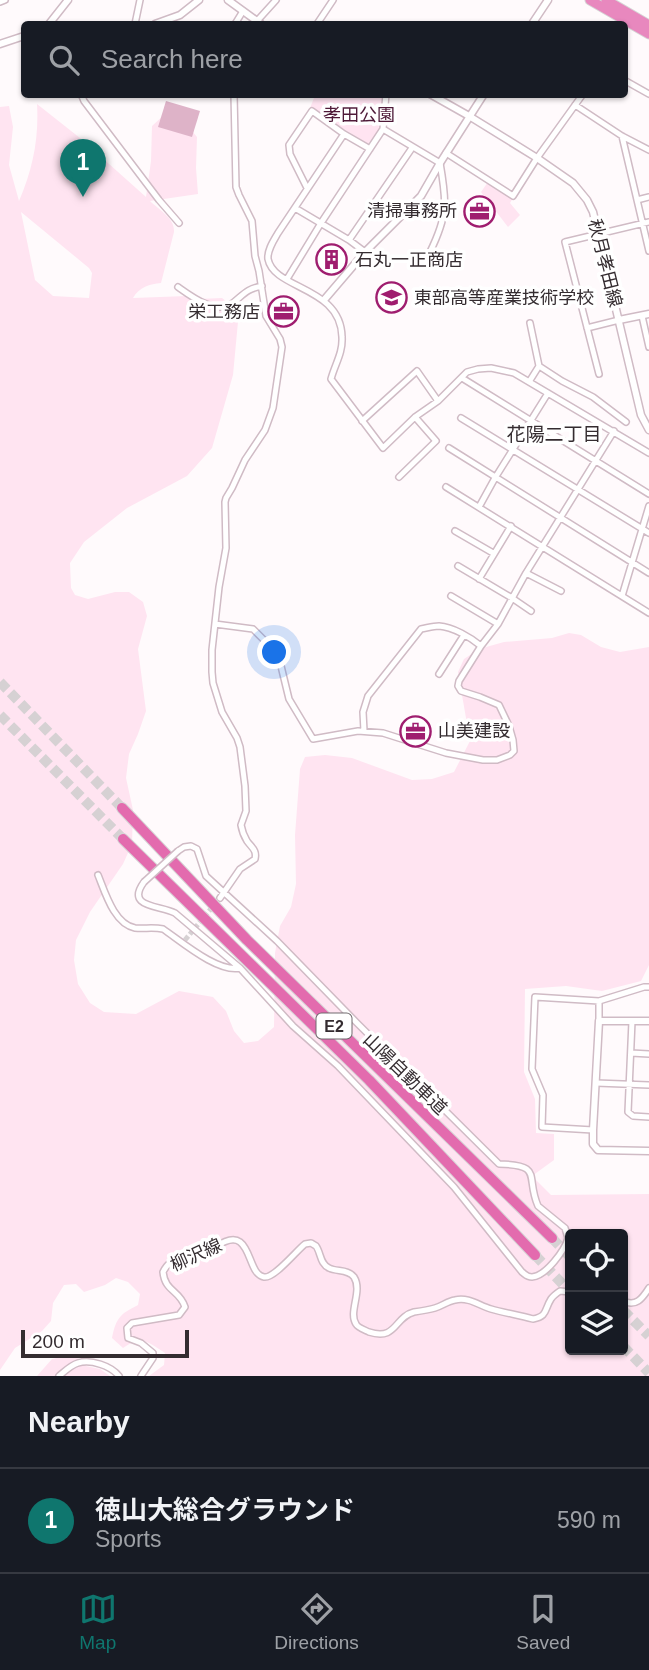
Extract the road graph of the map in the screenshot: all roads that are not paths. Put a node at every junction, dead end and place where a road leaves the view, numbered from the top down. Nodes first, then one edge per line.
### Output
1 (68, 0) edge
2 (140, 0) edge
3 (199, 0) edge
4 (228, 0) edge
5 (276, 0) edge
6 (333, 0) edge
7 (548, 0) edge
8 (590, 0) edge
9 (606, 0) edge
10 (243, 11) junction
11 (51, 21) edge
12 (136, 21) edge
13 (163, 21) edge
14 (237, 21) edge
15 (256, 21) edge
16 (260, 21) edge
17 (319, 21) edge
18 (534, 21) edge
19 (626, 21) edge
20 (628, 22) edge
21 (649, 25) edge
22 (649, 34) edge
23 (21, 37) edge
24 (0, 44) edge
25 (628, 82) edge
26 (649, 94) edge
27 (83, 98) edge
28 (234, 98) edge
29 (386, 98) edge
30 (436, 98) edge
31 (481, 98) edge
32 (580, 98) edge
33 (575, 105) junction
34 (469, 116) junction
35 (383, 129) junction
36 (344, 134) junction
37 (622, 135) junction
38 (412, 148) junction
39 (370, 149) junction
40 (649, 150) edge
41 (446, 153) junction
42 (537, 158) junction
43 (440, 163) junction
44 (307, 188) junction
45 (649, 197) edge
46 (637, 200) junction
47 (295, 208) junction
48 (646, 222) edge
49 (179, 223) dead end
50 (321, 223) junction
51 (598, 233) junction
52 (349, 240) junction
53 (365, 251) junction
54 (649, 251) edge
55 (430, 252) dead end
56 (287, 279) junction
57 (262, 286) junction
58 (178, 287) dead end
59 (324, 300) junction
60 (645, 315) edge
61 (619, 320) junction
62 (530, 323) dead end
63 (587, 328) junction
64 (649, 347) edge
65 (539, 366) junction
66 (599, 374) dead end
67 (462, 378) junction
68 (529, 382) junction
69 (548, 393) junction
70 (438, 401) junction
71 (415, 417) junction
72 (461, 418) dead end
73 (362, 421) junction
74 (530, 421) junction
75 (626, 422) dead end
76 (649, 430) edge
77 (614, 431) junction
78 (449, 448) dead end
79 (513, 450) junction
80 (649, 453) edge
81 (596, 461) junction
82 (399, 477) dead end
83 (495, 478) junction
84 (446, 487) dead end
85 (578, 489) junction
86 (649, 494) edge
87 (649, 506) edge
88 (479, 508) junction
89 (561, 519) junction
90 (511, 526) junction
91 (642, 529) junction
92 (455, 531) dead end
93 (649, 533) edge
94 (543, 546) junction
95 (494, 553) junction
96 (632, 562) junction
97 (458, 566) dead end
98 (526, 573) junction
99 (649, 573) edge
100 (479, 579) junction
101 (561, 591) dead end
102 (450, 596) dead end
103 (622, 596) junction
104 (512, 598) junction
105 (531, 611) dead end
106 (649, 613) edge
107 (215, 624) junction
108 (498, 624) junction
109 (464, 635) junction
110 (481, 646) junction
111 (439, 674) dead end
112 (364, 731) junction
113 (122, 808) tunnel mouth
114 (123, 839) tunnel mouth
115 (98, 875) dead end
116 (221, 894) junction
117 (240, 968) junction
118 (649, 979) edge
119 (647, 987) edge
120 (599, 1001) junction
121 (599, 1021) junction
122 (632, 1021) junction
123 (649, 1021) edge
124 (631, 1054) junction
125 (649, 1054) edge
126 (596, 1083) junction
127 (629, 1084) junction
128 (649, 1086) edge
129 (649, 1117) edge
130 (593, 1130) junction
131 (649, 1152) edge
132 (552, 1238) tunnel mouth
133 (535, 1255) tunnel mouth
134 (649, 1288) edge
135 (565, 1292) edge
136 (628, 1304) edge
137 (59, 1376) edge
138 (119, 1376) edge
139 (141, 1376) edge

1 - 11 street
2 - 12 street
3 - 13 street
4 - 10 street
5 - 16 street
6 - 17 street
7 - 18 street
8 - 19 highway
9 - 21 highway
10 - 14 street
10 - 15 street
20 - 22 highway
23 - 24 street
25 - 26 street
27 - 49 street
28 - 57 street
29 - 35 street
30 - 34 street, 秋月孝田線
31 - 34 street
32 - 33 street
33 - 37 street
33 - 42 street
34 - 41 street
34 - 42 street, 秋月孝田線
35 - 38 street
35 - 39 street
36 - 39 street
36 - 44 street
36 - 44 street
37 - 40 street
37 - 46 street
38 - 43 street
38 - 52 street
39 - 50 street
41 - 42 street
41 - 43 street
42 - 51 street, 秋月孝田線
43 - 53 street
43 - 55 street
44 - 47 street
45 - 46 street
46 - 48 street
47 - 50 street
47 - 56 street
48 - 51 street
48 - 54 street
50 - 52 street
50 - 56 street
51 - 61 street, 秋月孝田線
51 - 63 street
52 - 53 street
53 - 59 street
56 - 59 street
57 - 58 street
57 - 107 street
59 - 73 street
60 - 61 street
60 - 64 street
61 - 63 street
61 - 76 street, 秋月孝田線
62 - 65 street
63 - 66 street
65 - 68 street
65 - 75 street
67 - 68 street
67 - 70 street
67 - 74 street
68 - 69 street
69 - 74 street
69 - 77 street
70 - 71 street
70 - 73 street
71 - 73 street
71 - 82 street
72 - 79 street
74 - 79 street
74 - 81 street
77 - 80 street
77 - 81 street
78 - 83 street
79 - 83 street
79 - 85 street
81 - 85 street
81 - 86 street
83 - 88 street
83 - 89 street
84 - 88 street
85 - 89 street
85 - 91 street
87 - 91 street
88 - 90 street
89 - 94 street
89 - 96 street
90 - 94 street
90 - 95 street
91 - 93 street
91 - 96 street
92 - 95 street
94 - 98 street
94 - 103 street
95 - 100 street
96 - 99 street
96 - 103 street
97 - 100 street
98 - 101 street
98 - 104 street
100 - 104 street
102 - 108 street
103 - 106 street
104 - 105 street
104 - 108 street
107 - 112 street
107 - 116 street
108 - 110 street
109 - 110 street
109 - 111 street
109 - 112 street
110 - 112 street
113 - 132 highway, 山陽自動車道 / E2
114 - 133 highway, 山陽自動車道 / E2
115 - 117 street
116 - 117 street, bridge
116 - 117 street
118 - 119 street
119 - 120 street
120 - 121 street
120 - 130 street
121 - 122 street
121 - 126 street
122 - 123 street
122 - 124 street
124 - 125 street
124 - 127 street
126 - 127 street
126 - 130 street
127 - 128 street
127 - 129 street
130 - 131 street
134 - 136 street
135 - 139 street, 柳沢線
137 - 138 street

